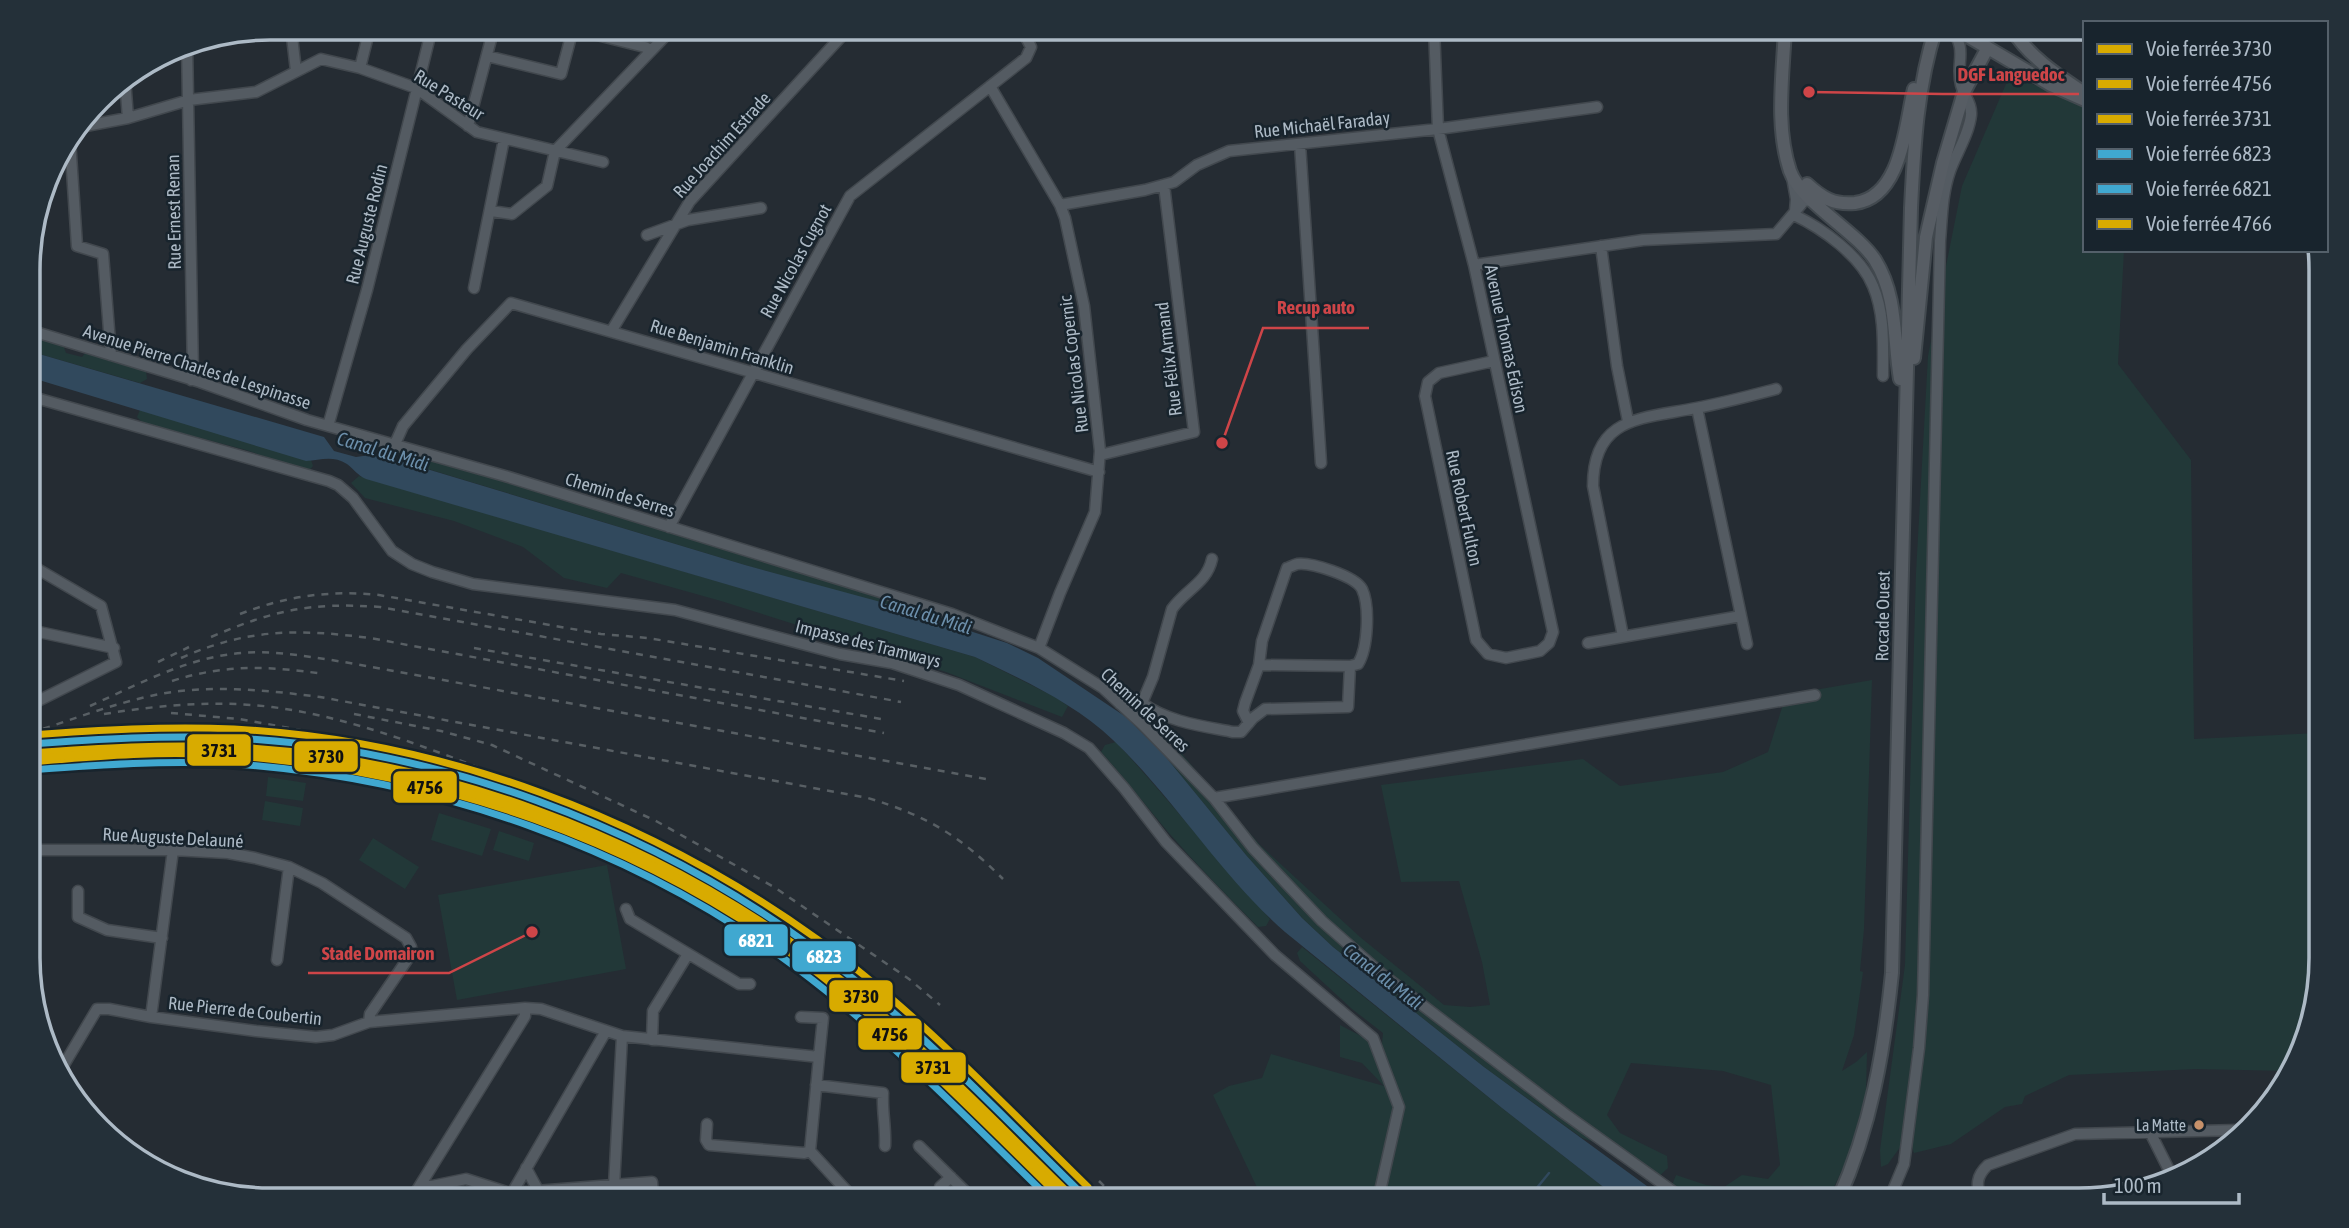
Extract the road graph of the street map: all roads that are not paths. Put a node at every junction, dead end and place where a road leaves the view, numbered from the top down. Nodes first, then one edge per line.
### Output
1 (292, 40) edge
2 (367, 40) edge
3 (429, 40) edge
4 (491, 40) edge
5 (570, 40) edge
6 (617, 40) edge
7 (662, 40) edge
8 (838, 40) edge
9 (1027, 40) edge
10 (1434, 40) edge
11 (1785, 40) edge
12 (1932, 40) edge
13 (1958, 40) edge
14 (1972, 40) edge
15 (2019, 40) edge
16 (1987, 49) junction
17 (651, 51) junction
18 (187, 56) edge
19 (487, 56) junction
20 (1926, 64) junction
21 (360, 68) junction
22 (296, 71) junction
23 (990, 86) junction
24 (416, 88) junction
25 (126, 91) edge
26 (1964, 92) junction
27 (2083, 92) edge
28 (2083, 99) edge
29 (188, 100) junction
30 (1597, 107) dead end
31 (128, 118) junction
32 (92, 125) edge
33 (468, 126) junction
34 (1438, 129) junction
35 (504, 139) junction
36 (1300, 144) junction
37 (555, 150) junction
38 (71, 155) edge
39 (1787, 157) junction
40 (603, 162) dead end
41 (1791, 174) junction
42 (1164, 184) junction
43 (1811, 200) junction
44 (1060, 205) junction
45 (761, 208) dead end
46 (491, 211) junction
47 (1794, 215) junction
48 (675, 223) junction
49 (647, 235) dead end
50 (1601, 246) junction
51 (1474, 265) junction
52 (474, 288) dead end
53 (612, 330) junction
54 (41, 334) edge
55 (111, 355) junction
56 (1494, 361) junction
57 (752, 373) junction
58 (1884, 376) dead end
59 (191, 380) junction
60 (1776, 390) dead end
61 (41, 399) edge
62 (1905, 407) junction
63 (1697, 408) junction
64 (1628, 421) junction
65 (328, 426) junction
66 (356, 434) joint
67 (395, 444) junction
68 (1100, 455) junction
69 (1321, 463) dead end
70 (1099, 472) junction
71 (669, 527) junction
72 (1212, 559) dead end
73 (41, 571) edge
74 (1741, 617) junction
75 (40, 632) edge
76 (1623, 635) junction
77 (1588, 643) dead end
78 (1747, 644) dead end
79 (114, 648) junction
80 (1040, 648) junction
81 (1540, 651) joint
82 (1259, 665) junction
83 (1350, 666) junction
84 (1815, 695) dead end
85 (40, 700) edge
86 (1142, 703) junction
87 (1120, 704) junction
88 (1249, 723) junction
89 (1214, 797) junction
90 (40, 850) edge
91 (173, 850) junction
92 (289, 867) junction
93 (78, 891) dead end
94 (626, 909) dead end
95 (162, 938) junction
96 (688, 954) junction
97 (277, 960) dead end
98 (750, 984) dead end
99 (525, 1009) junction
100 (151, 1017) junction
101 (801, 1017) dead end
102 (369, 1022) junction
103 (606, 1031) junction
104 (622, 1036) junction
105 (655, 1040) junction
106 (820, 1057) junction
107 (65, 1062) edge
108 (816, 1085) junction
109 (707, 1124) dead end
110 (2232, 1130) edge
111 (2150, 1132) junction
112 (885, 1146) dead end
113 (919, 1146) dead end
114 (810, 1151) junction
115 (526, 1168) junction
116 (2169, 1169) edge
117 (951, 1177) junction
118 (422, 1184) junction
119 (614, 1186) junction
120 (940, 1187) dead end
121 (1381, 1187) edge
122 (1667, 1187) edge
123 (1843, 1187) edge
124 (1894, 1187) edge
125 (1977, 1187) edge
126 (419, 1188) edge
127 (488, 1188) edge
128 (514, 1188) edge
129 (535, 1188) edge
130 (600, 1188) edge
131 (652, 1188) edge
132 (844, 1188) edge
133 (962, 1188) edge

1 - 22 street
2 - 21 street
3 - 24 street, Rue Auguste Rodin
4 - 19 street
5 - 19 street
6 - 17 street
7 - 17 street
8 - 48 street, Rue Joachim Estrade
9 - 23 street
10 - 34 street, Avenue Thomas Edison
11 - 39 main road
12 - 20 main road, Rocade Ouest
13 - 26 street
14 - 16 main road
15 - 27 main road
16 - 26 main road
16 - 28 main road
17 - 37 street
18 - 29 street, Rue Ernest Renan
19 - 33 street
20 - 39 main road
20 - 62 main road, Rocade Ouest
21 - 22 street, Rue Pasteur
21 - 24 street, Rue Pasteur
22 - 29 street, Rue Pasteur
23 - 44 street, Rue Nicolas Copernic
23 - 57 street, Rue Nicolas Cugnot
24 - 33 street, Rue Pasteur
24 - 65 street, Rue Auguste Rodin
25 - 31 street
26 - 62 main road
26 - 124 street
29 - 31 street, Rue Pasteur
29 - 59 street, Rue Ernest Renan
30 - 34 street, Rue Michaël Faraday
31 - 32 street, Rue Pasteur
33 - 35 street, Rue Pasteur
34 - 36 street, Rue Michaël Faraday
34 - 51 street, Avenue Thomas Edison
35 - 37 street, Rue Pasteur
35 - 46 street
36 - 42 street, Rue Michaël Faraday
36 - 69 street
37 - 40 street, Rue Pasteur
37 - 46 street
38 - 55 street
39 - 41 main road
41 - 43 main road
41 - 47 street
42 - 44 street, Rue Michaël Faraday
42 - 68 street, Rue Félix Armand
43 - 47 street
43 - 62 main road
44 - 68 street, Rue Nicolas Copernic
45 - 48 street
46 - 52 street
47 - 50 street
47 - 58 street
48 - 49 street
48 - 53 street, Rue Joachim Estrade
50 - 51 street
50 - 64 street
51 - 56 street, Avenue Thomas Edison
53 - 57 street, Rue Benjamin Franklin
53 - 67 street, Rue Benjamin Franklin
54 - 55 street, Avenue Pierre Charles de Lespinasse
55 - 59 street, Avenue Pierre Charles de Lespinasse
56 - 81 street, Avenue Thomas Edison
56 - 81 street, Rue Robert Fulton
57 - 70 street, Rue Benjamin Franklin
57 - 71 street, Rue Nicolas Cugnot
59 - 65 street, Avenue Pierre Charles de Lespinasse
60 - 63 street
61 - 121 street, Impasse des Tramways
62 - 123 main road, Rocade Ouest
63 - 64 street
63 - 74 street
64 - 76 street
65 - 66 street, Avenue Pierre Charles de Lespinasse
66 - 67 street, Chemin de Serres
67 - 71 street, Chemin de Serres
68 - 70 street, Rue Nicolas Copernic
70 - 80 street, Rue Nicolas Copernic
71 - 80 street, Chemin de Serres
72 - 86 street
73 - 79 street
74 - 76 street
74 - 78 street
75 - 79 street
76 - 77 street
79 - 85 street
80 - 87 street, Chemin de Serres
82 - 83 street
82 - 83 street
82 - 88 street
83 - 88 street
84 - 89 street
86 - 87 street
86 - 88 street
87 - 89 street, Chemin de Serres
89 - 122 street, Chemin de Serres
90 - 91 street, Rue Auguste Delauné
91 - 92 street, Rue Auguste Delauné
91 - 95 street
92 - 97 street
92 - 102 street, Rue Auguste Delauné
93 - 95 street
94 - 96 street
95 - 100 street
96 - 98 street
96 - 105 street
99 - 102 street, Rue Pierre de Coubertin
99 - 103 street, Rue Pierre de Coubertin
99 - 118 street
100 - 102 street, Rue Pierre de Coubertin
100 - 107 street, Rue Pierre de Coubertin
101 - 106 street
103 - 104 street, Rue Pierre de Coubertin
103 - 115 street
104 - 105 street, Rue Pierre de Coubertin
104 - 119 street
105 - 106 street, Rue Pierre de Coubertin
106 - 108 street
108 - 112 street
108 - 114 street
109 - 114 street
110 - 111 street
111 - 116 street
111 - 125 street
113 - 117 street
114 - 132 street
115 - 128 street
115 - 129 street
117 - 120 street
117 - 133 street
118 - 126 street
118 - 127 street
119 - 130 street
119 - 131 street

